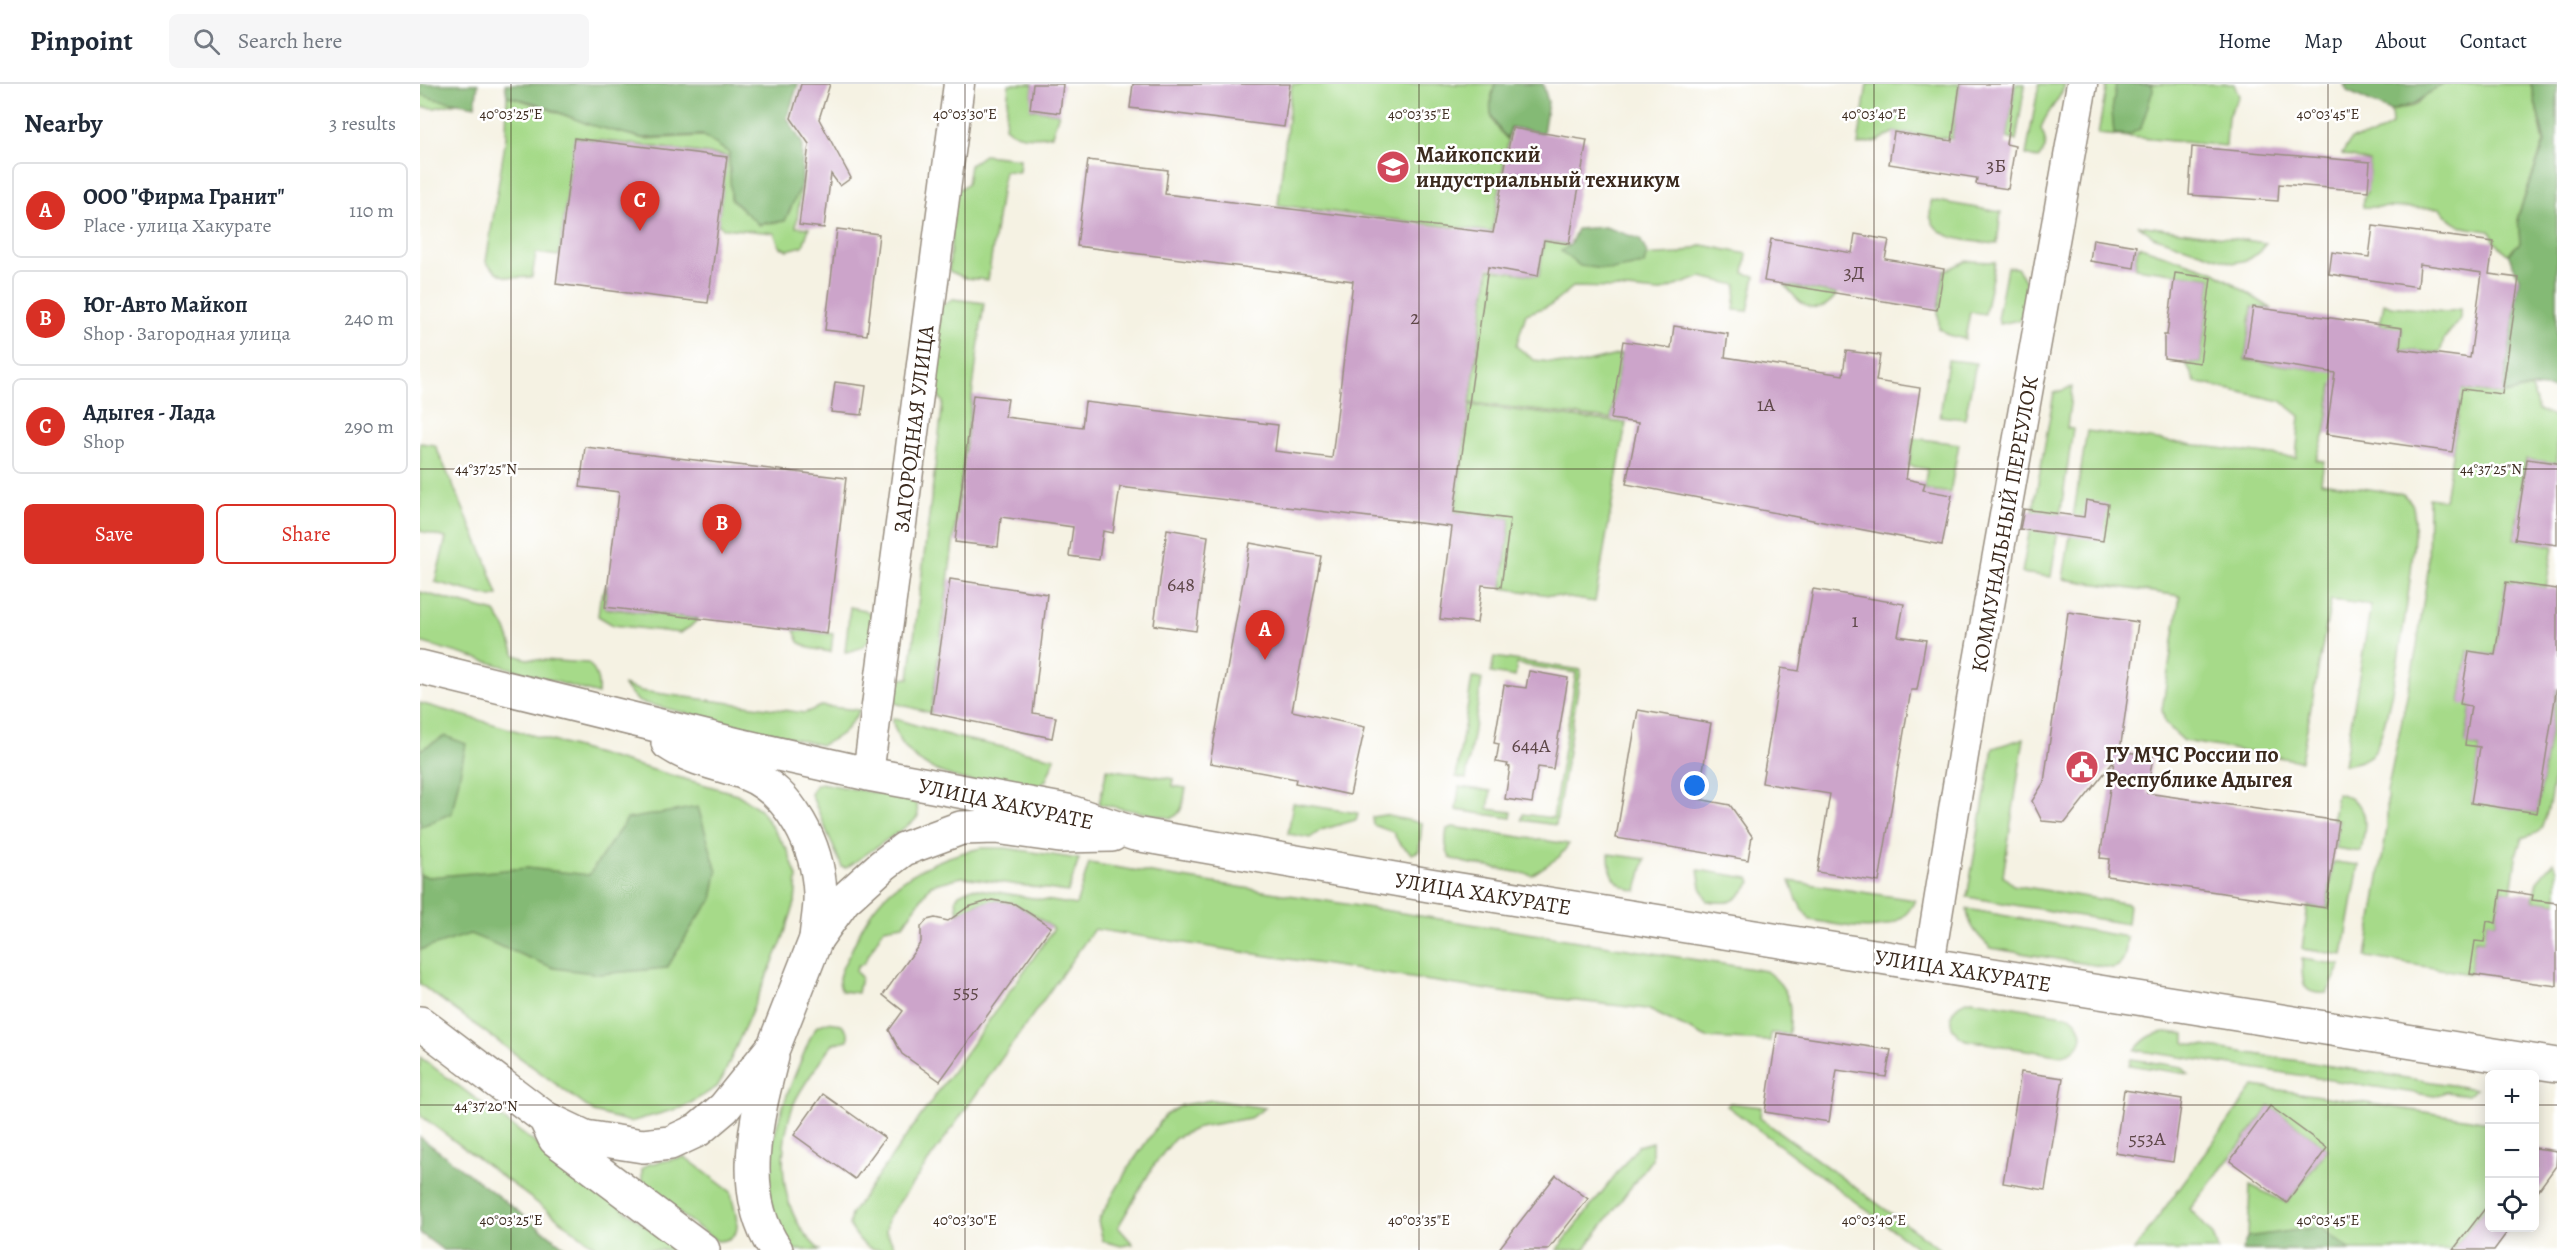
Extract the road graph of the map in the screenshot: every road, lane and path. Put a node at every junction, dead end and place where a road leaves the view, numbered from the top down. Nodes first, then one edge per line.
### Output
1 (959, 84) edge
2 (2082, 84) edge
3 (420, 667) edge
4 (632, 719) junction
5 (868, 774) junction
6 (1135, 834) junction
7 (816, 939) junction
8 (1929, 964) junction
9 (420, 1023) edge
10 (774, 1046) junction
11 (2557, 1065) edge
12 (545, 1118) junction
13 (703, 1250) edge
14 (776, 1250) edge

1 - 5 street, ЗАГОРОДНАЯ УЛИЦА
2 - 8 street, КОММУНАЛЬНЫЙ ПЕРЕУЛОК
3 - 4 main road, УЛИЦА ХАКУРАТЕ
4 - 5 main road, УЛИЦА ХАКУРАТЕ
4 - 7 main road
5 - 6 main road, УЛИЦА ХАКУРАТЕ
6 - 7 main road
6 - 8 main road, УЛИЦА ХАКУРАТЕ
7 - 10 main road
8 - 11 main road, УЛИЦА ХАКУРАТЕ
9 - 12 main road
10 - 12 main road
10 - 14 main road
12 - 13 main road

